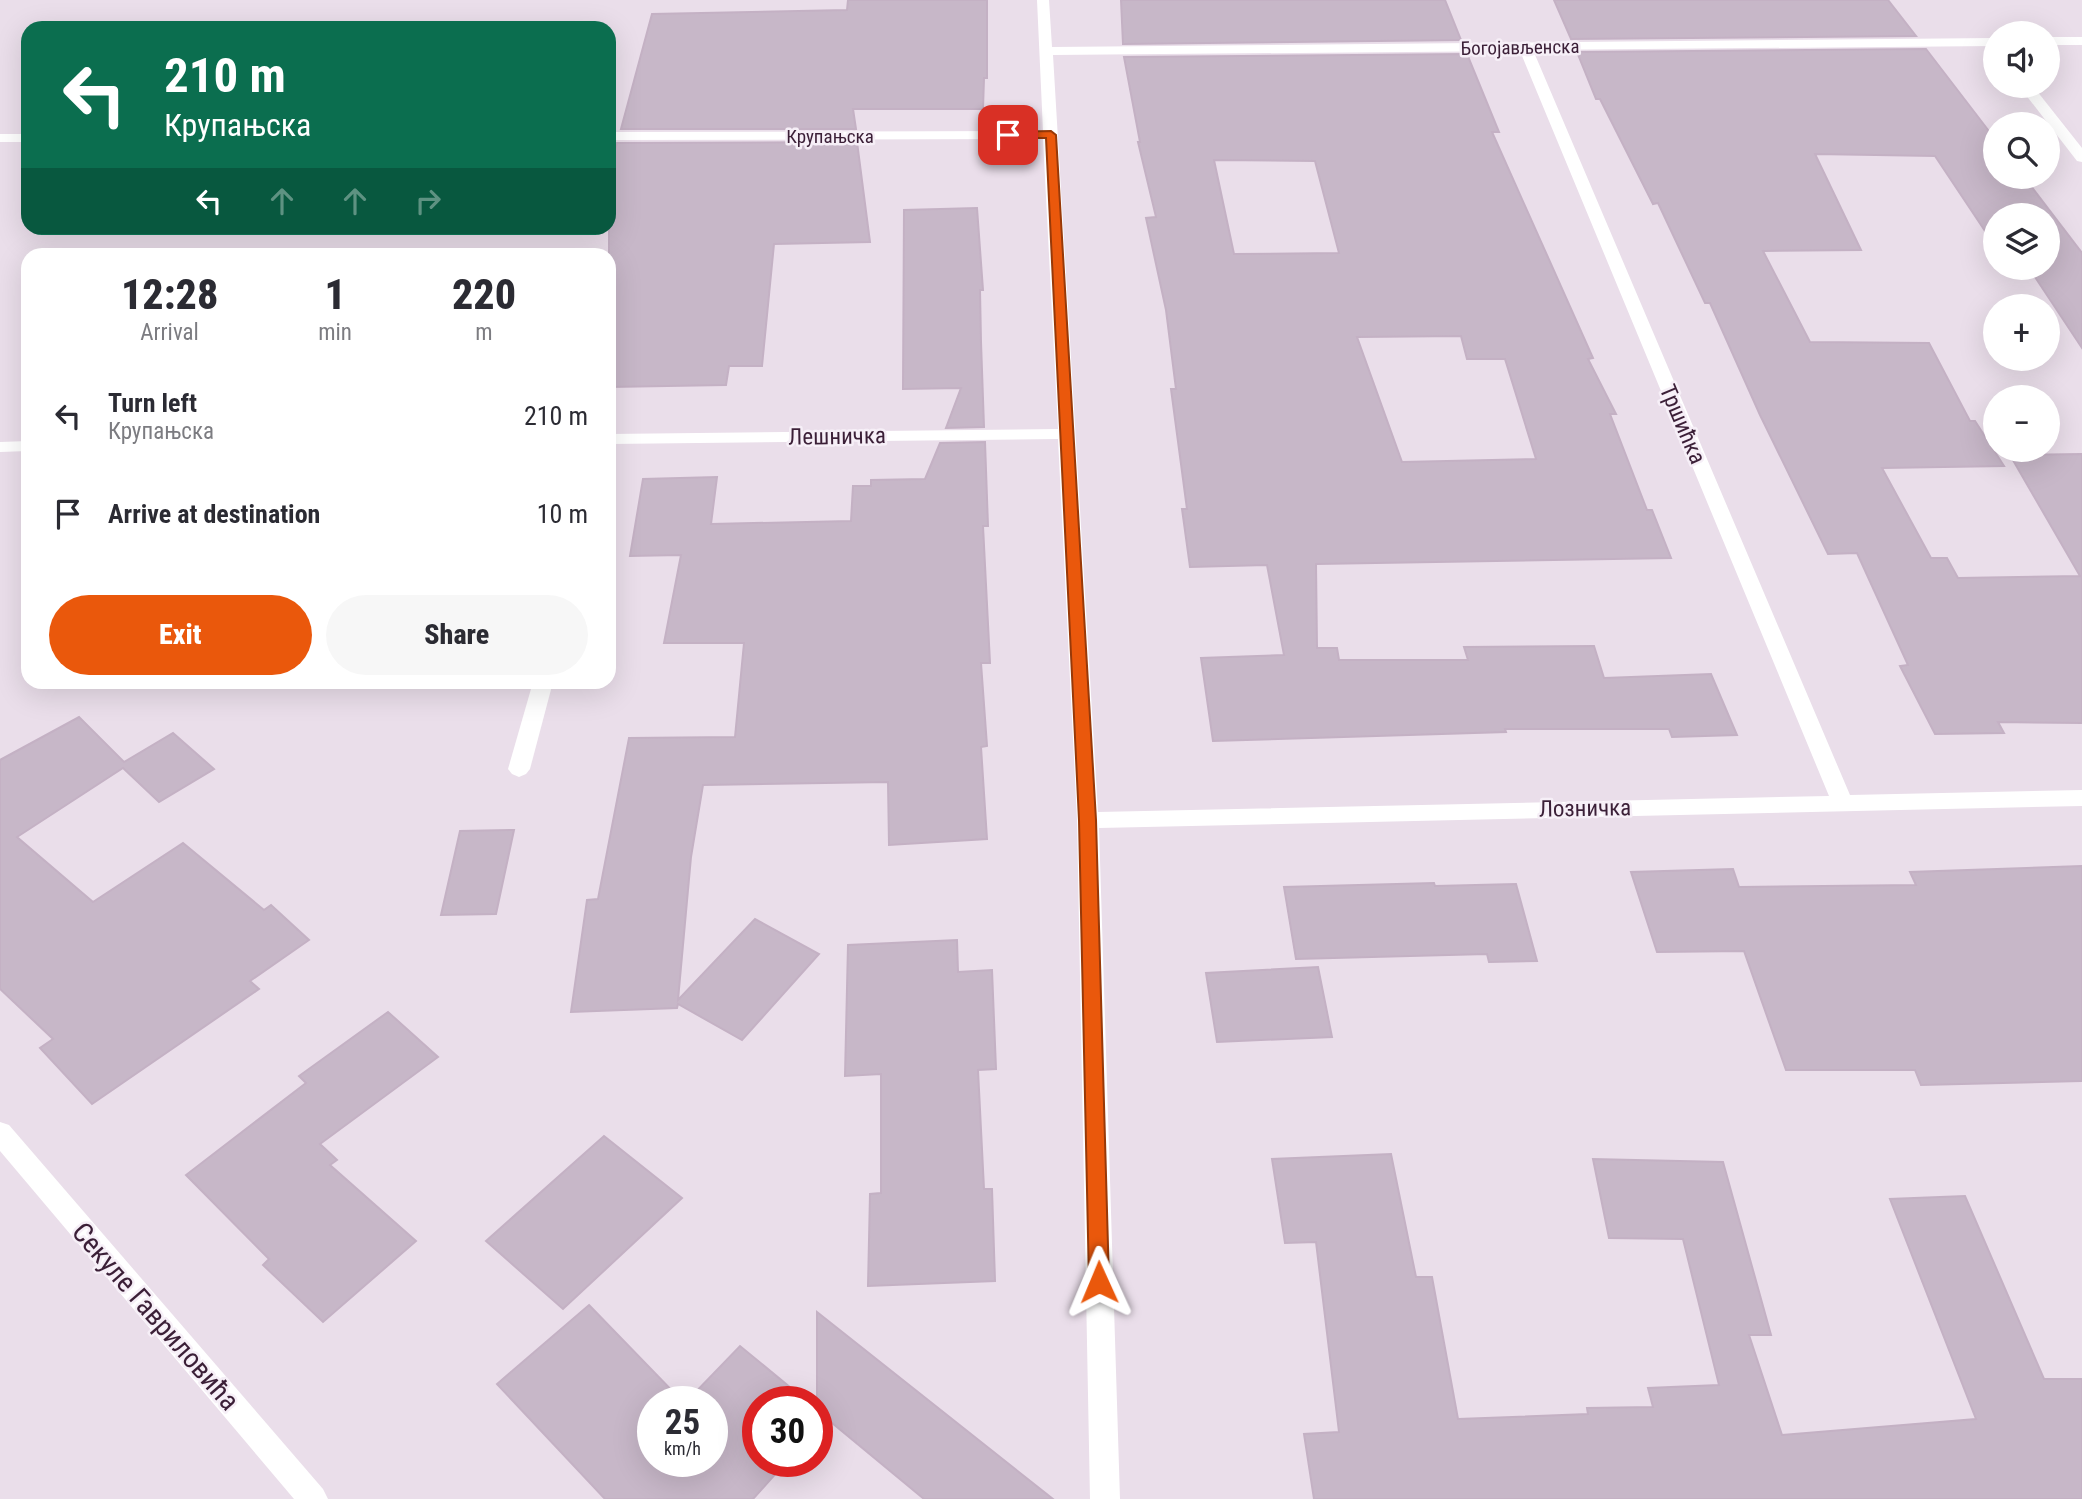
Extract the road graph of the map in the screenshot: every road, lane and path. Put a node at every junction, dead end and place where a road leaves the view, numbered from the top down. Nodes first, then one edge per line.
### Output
1 (1043, 0) edge
2 (2060, 41) edge
3 (2082, 41) edge
4 (1983, 44) edge
5 (1525, 47) junction
6 (1045, 51) junction
7 (2035, 98) edge
8 (1051, 135) junction
9 (616, 136) edge
10 (0, 138) edge
11 (21, 138) edge
12 (2082, 158) edge
13 (1065, 433) junction
14 (616, 442) edge
15 (21, 446) edge
16 (0, 447) edge
17 (541, 689) edge
18 (519, 769) dead end
19 (2082, 798) edge
20 (1842, 802) junction
21 (1088, 820) junction
22 (0, 1133) edge
23 (313, 1499) edge
24 (1105, 1499) edge

1 - 6 street
2 - 3 street
4 - 5 street, Богојављенска
5 - 6 street, Богојављенска
5 - 20 street, Тршићка
6 - 8 street
7 - 12 street
8 - 9 street, Крупањска
8 - 13 street
10 - 11 street
13 - 14 street, Лешничка
13 - 21 street
15 - 16 street
17 - 18 street
19 - 20 street, Лозничка
20 - 21 street, Лозничка
21 - 24 street
22 - 23 street, Секуле Гавриловића

